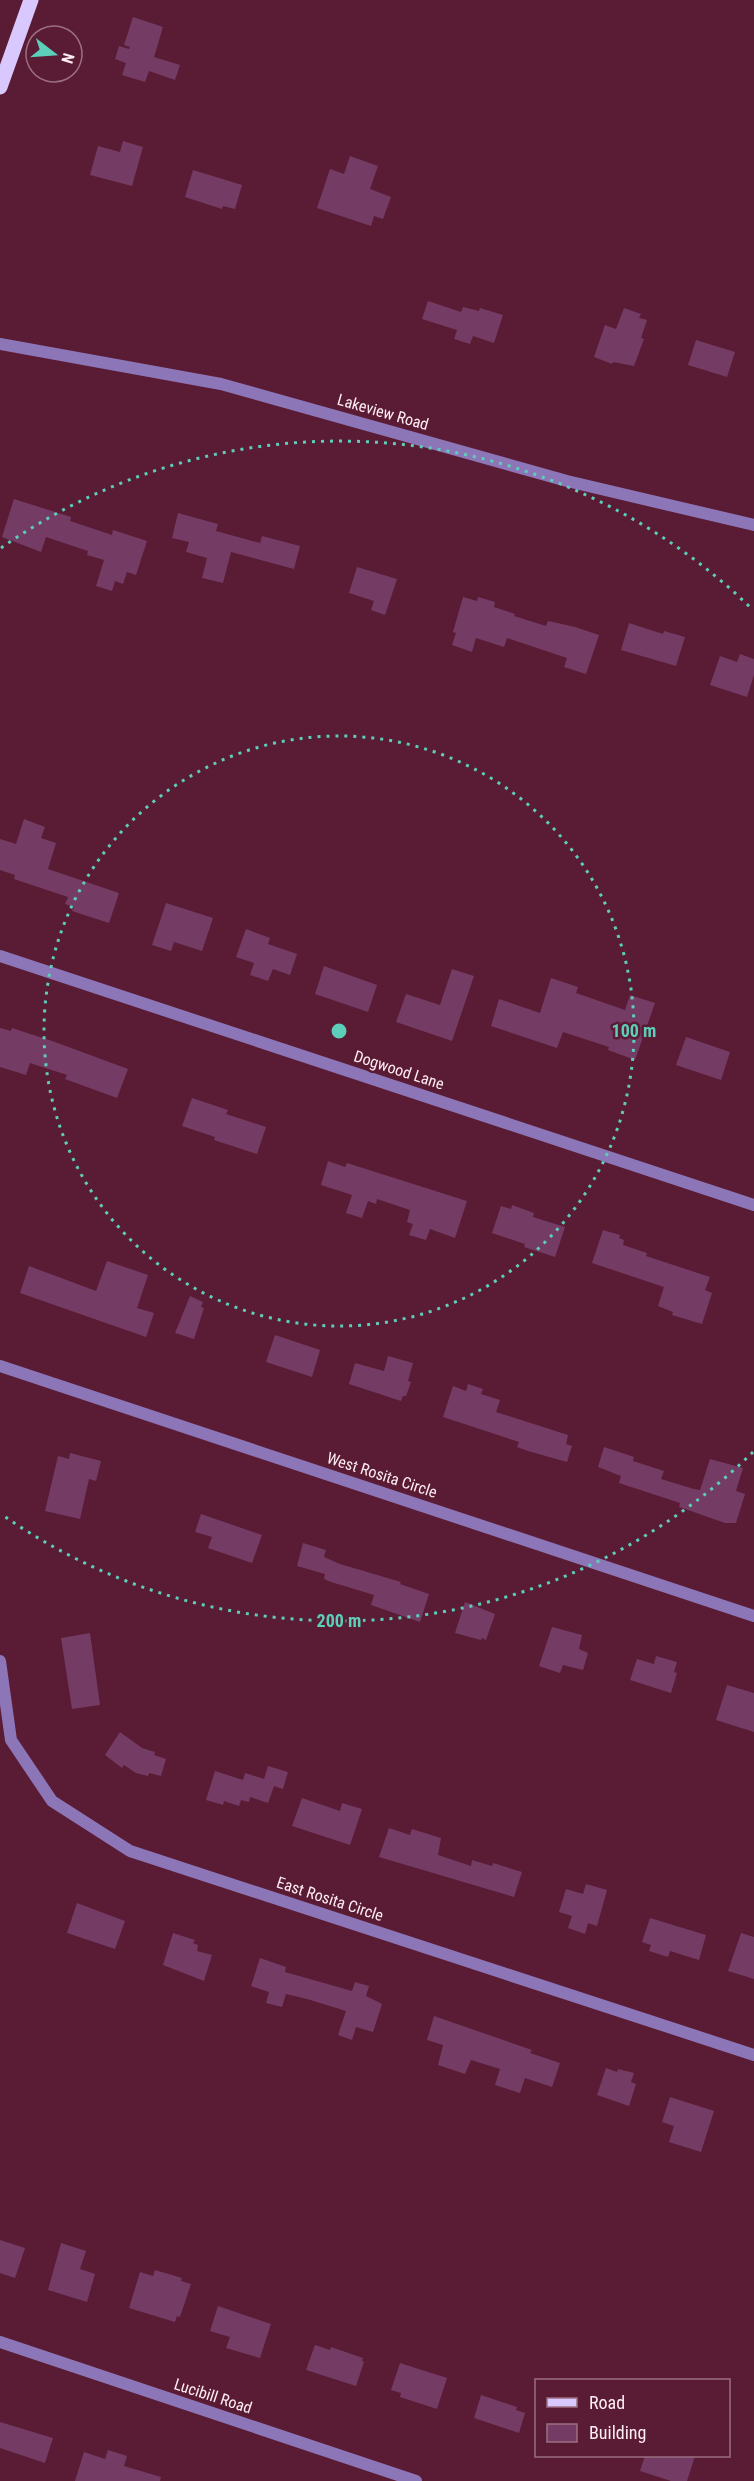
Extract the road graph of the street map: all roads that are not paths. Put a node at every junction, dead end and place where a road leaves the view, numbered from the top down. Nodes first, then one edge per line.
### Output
1 (31, 0) edge
2 (0, 87) edge
3 (0, 344) edge
4 (754, 525) edge
5 (0, 956) edge
6 (754, 1205) edge
7 (0, 1366) edge
8 (754, 1616) edge
9 (0, 1661) edge
10 (754, 2055) edge
11 (0, 2342) edge
12 (416, 2481) edge

1 - 2 main road
3 - 4 street, Lakeview Road
5 - 6 street, Dogwood Lane
7 - 8 street, West Rosita Circle
9 - 10 street, East Rosita Circle
11 - 12 street, Lucibill Road

